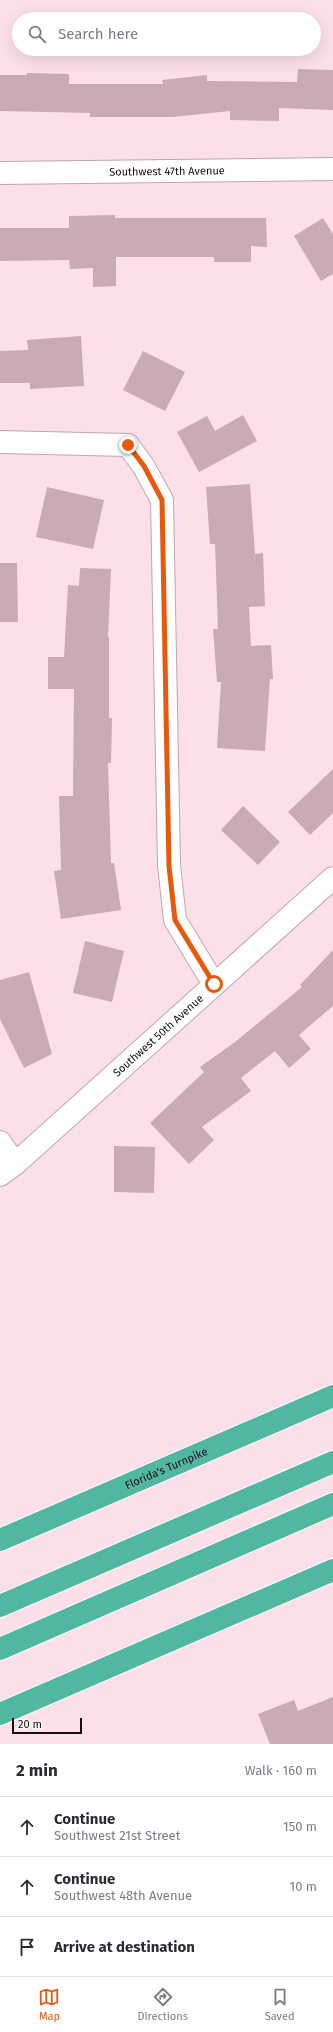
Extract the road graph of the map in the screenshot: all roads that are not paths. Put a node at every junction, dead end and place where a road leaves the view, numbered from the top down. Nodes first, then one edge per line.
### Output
1 (333, 169) edge
2 (0, 173) edge
3 (0, 442) edge
4 (333, 878) edge
5 (214, 984) junction
6 (0, 1142) edge
7 (7, 1169) edge
8 (333, 1396) edge
9 (333, 1462) edge
10 (333, 1504) edge
11 (0, 1540) edge
12 (333, 1570) edge
13 (0, 1606) edge
14 (0, 1649) edge
15 (0, 1714) edge

1 - 2 street, Southwest 47th Avenue
3 - 5 street
4 - 5 street, Southwest 50th Avenue
5 - 7 street, Southwest 50th Avenue
6 - 7 street
8 - 11 highway, Florida's Turnpike
9 - 13 highway
10 - 14 highway
12 - 15 highway

